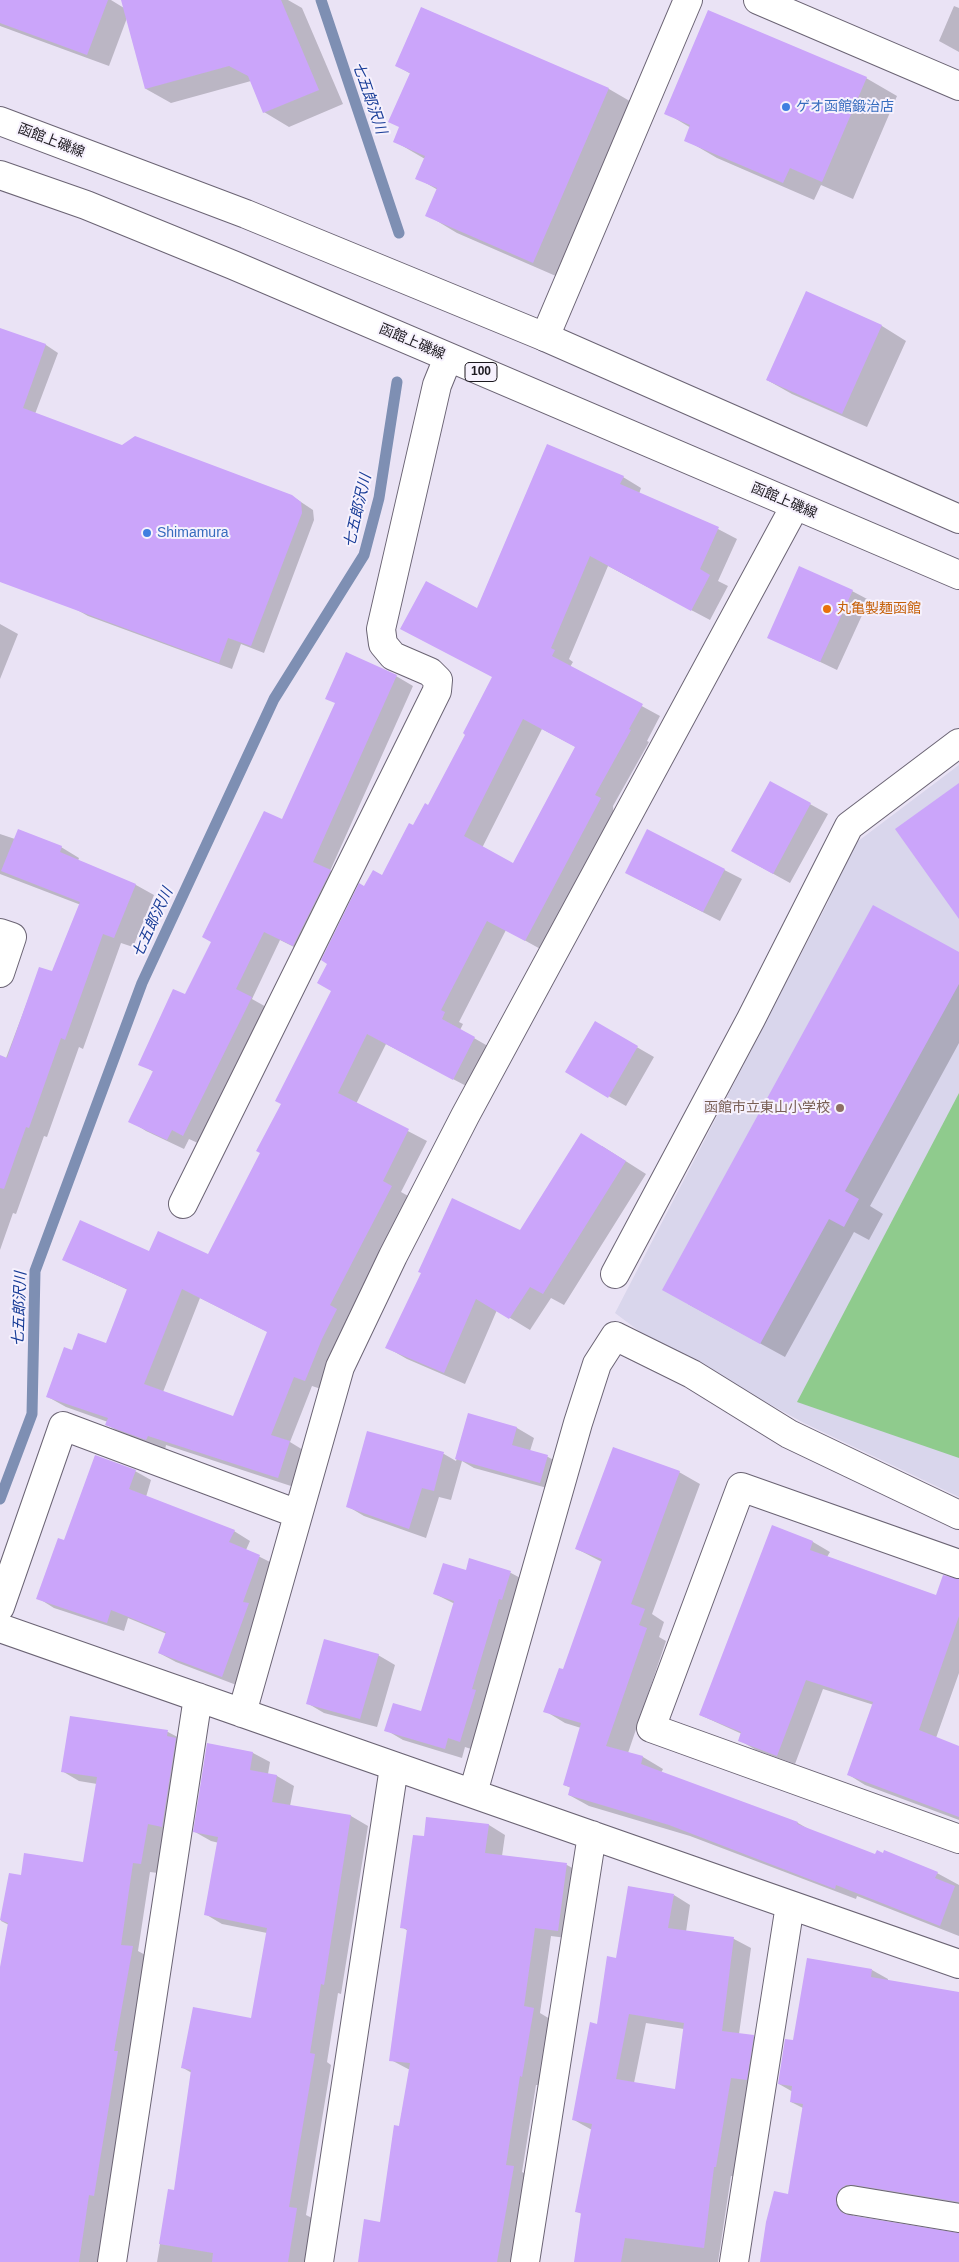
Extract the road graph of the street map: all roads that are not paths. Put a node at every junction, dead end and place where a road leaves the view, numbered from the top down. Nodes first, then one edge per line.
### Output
1 (688, 0) edge
2 (758, 0) edge
3 (959, 86) edge
4 (0, 122) edge
5 (0, 175) edge
6 (545, 337) junction
7 (448, 358) junction
8 (795, 506) junction
9 (959, 520) edge
10 (959, 574) edge
11 (959, 743) edge
12 (0, 933) edge
13 (0, 972) edge
14 (183, 1204) dead end
15 (615, 1274) dead end
16 (298, 1514) junction
17 (959, 1515) edge
18 (959, 1564) edge
19 (0, 1607) edge
20 (0, 1628) edge
21 (198, 1697) junction
22 (242, 1713) junction
23 (394, 1767) junction
24 (473, 1793) junction
25 (592, 1835) junction
26 (959, 1840) edge
27 (790, 1905) junction
28 (959, 1964) edge
29 (852, 2200) dead end
30 (959, 2218) edge
31 (112, 2262) edge
32 (319, 2262) edge
33 (525, 2262) edge
34 (734, 2262) edge

1 - 6 street
2 - 3 street
4 - 6 street, 函館上磯線
5 - 7 street, 函館上磯線 / 100
6 - 9 street, 函館上磯線
7 - 8 street, 函館上磯線 / 100
7 - 14 street
8 - 10 street, 函館上磯線 / 100
8 - 16 street
11 - 15 street
12 - 13 street
16 - 19 street
16 - 22 street
17 - 24 street
18 - 26 street
20 - 21 street
21 - 22 street
21 - 31 street
22 - 23 street
23 - 24 street
23 - 32 street
24 - 25 street
25 - 27 street
25 - 33 street
27 - 28 street
27 - 34 street
29 - 30 street

